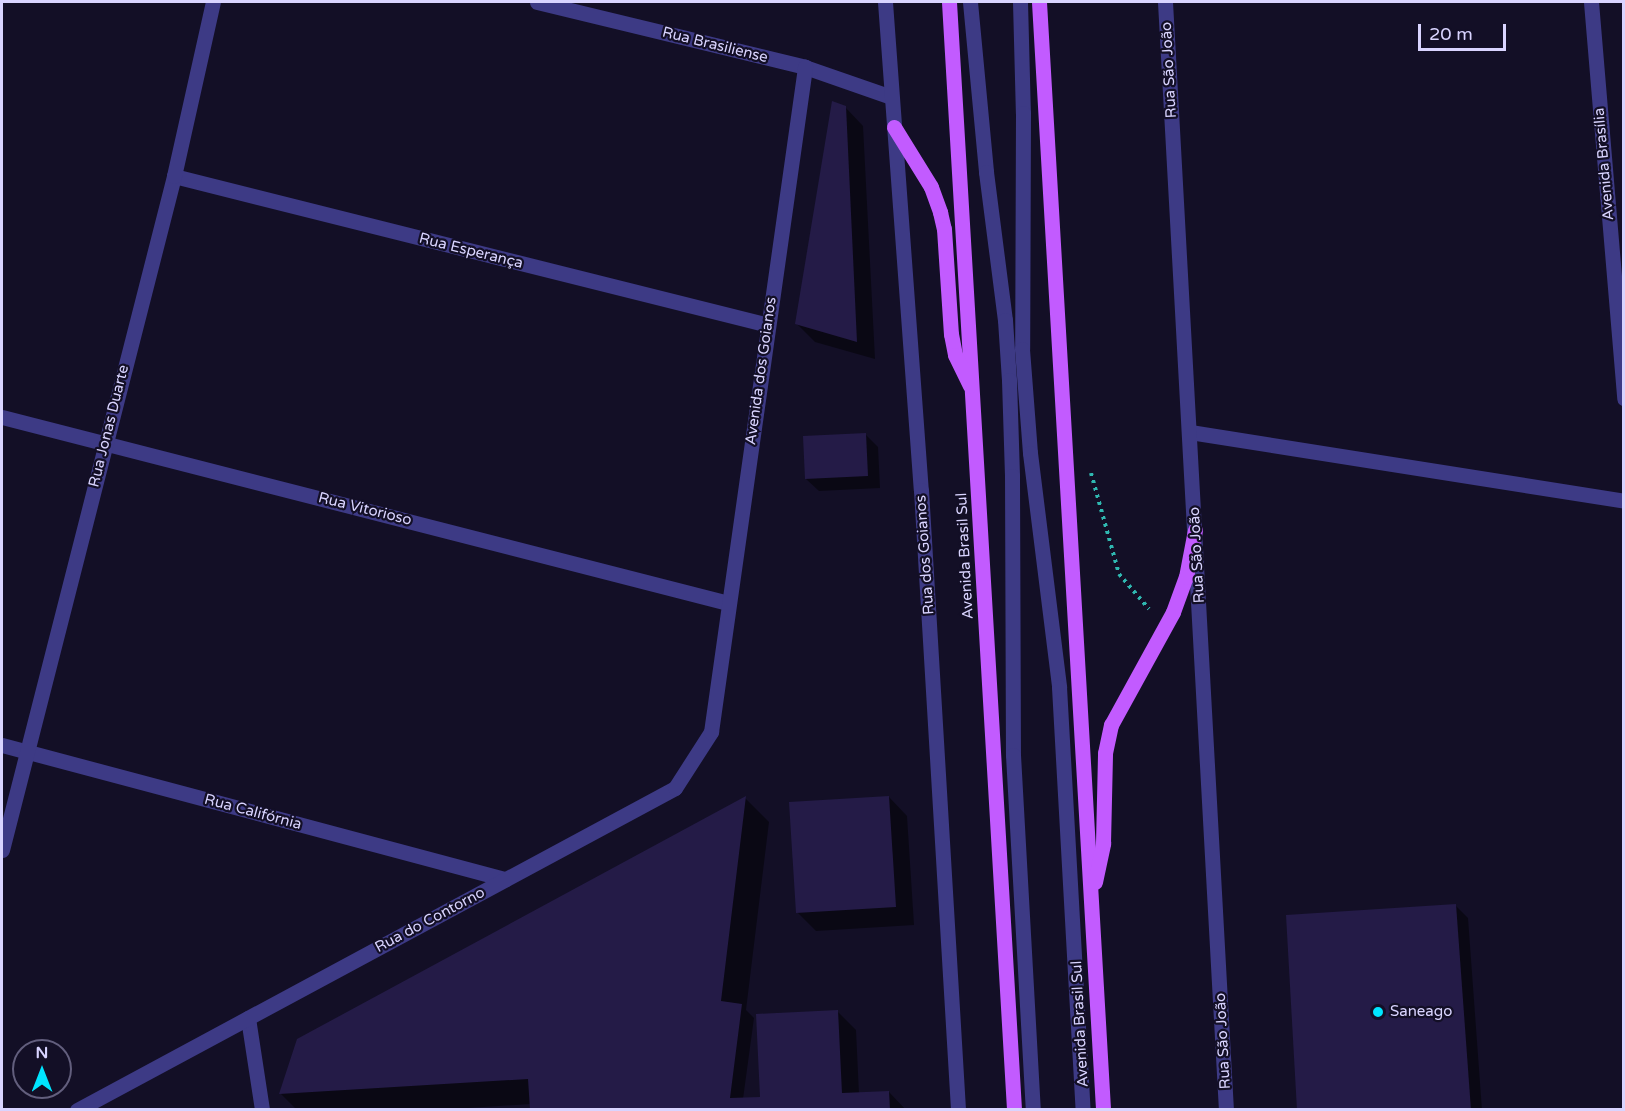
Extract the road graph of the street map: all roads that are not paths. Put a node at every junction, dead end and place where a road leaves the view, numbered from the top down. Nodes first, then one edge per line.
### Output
1 (213, 2) edge
2 (537, 2) edge
3 (885, 2) edge
4 (949, 2) edge
5 (970, 2) edge
6 (1020, 2) edge
7 (1039, 2) edge
8 (1165, 2) edge
9 (1591, 2) edge
10 (805, 67) junction
11 (891, 96) junction
12 (894, 127) junction
13 (174, 176) junction
14 (768, 326) junction
15 (973, 392) junction
16 (1623, 399) edge
17 (2, 417) edge
18 (1190, 432) junction
19 (105, 442) junction
20 (1623, 501) edge
21 (1195, 530) junction
22 (728, 603) junction
23 (717, 675) joint
24 (2, 745) edge
25 (27, 752) junction
26 (2, 850) edge
27 (505, 879) junction
28 (1091, 899) junction
29 (248, 1018) junction
30 (76, 1110) edge
31 (262, 1110) edge
32 (958, 1110) edge
33 (1014, 1110) edge
34 (1033, 1110) edge
35 (1083, 1110) edge
36 (1103, 1110) edge
37 (1226, 1110) edge

1 - 13 street, Rua Jonas Duarte
2 - 10 street, Rua Brasiliense
3 - 11 street, Rua dos Goianos
4 - 15 main road, Avenida Brasil Sul
5 - 34 street
6 - 35 street
7 - 28 main road, Avenida Brasil Sul
8 - 18 street, Rua São João
9 - 16 street, Avenida Brasília
10 - 11 street, Rua Brasiliense
10 - 14 street, Avenida dos Goianos
11 - 12 street, Rua dos Goianos
12 - 15 main road
12 - 32 street, Rua dos Goianos
13 - 14 street, Rua Esperança
13 - 19 street, Rua Jonas Duarte
14 - 22 street, Avenida dos Goianos
15 - 33 main road, Avenida Brasil Sul
17 - 19 street, Rua Vitorioso
18 - 20 street
18 - 21 street, Rua São João
19 - 22 street, Rua Vitorioso
19 - 25 street, Rua Jonas Duarte
21 - 28 main road
21 - 37 street, Rua São João
22 - 23 street, Avenida dos Goianos
23 - 27 street, Rua do Contorno
24 - 25 street, Rua Califórnia
25 - 26 street, Rua Jonas Duarte
25 - 27 street, Rua Califórnia
27 - 29 street, Rua do Contorno
28 - 36 main road, Avenida Brasil Sul
29 - 30 street, Rua do Contorno
29 - 31 street

